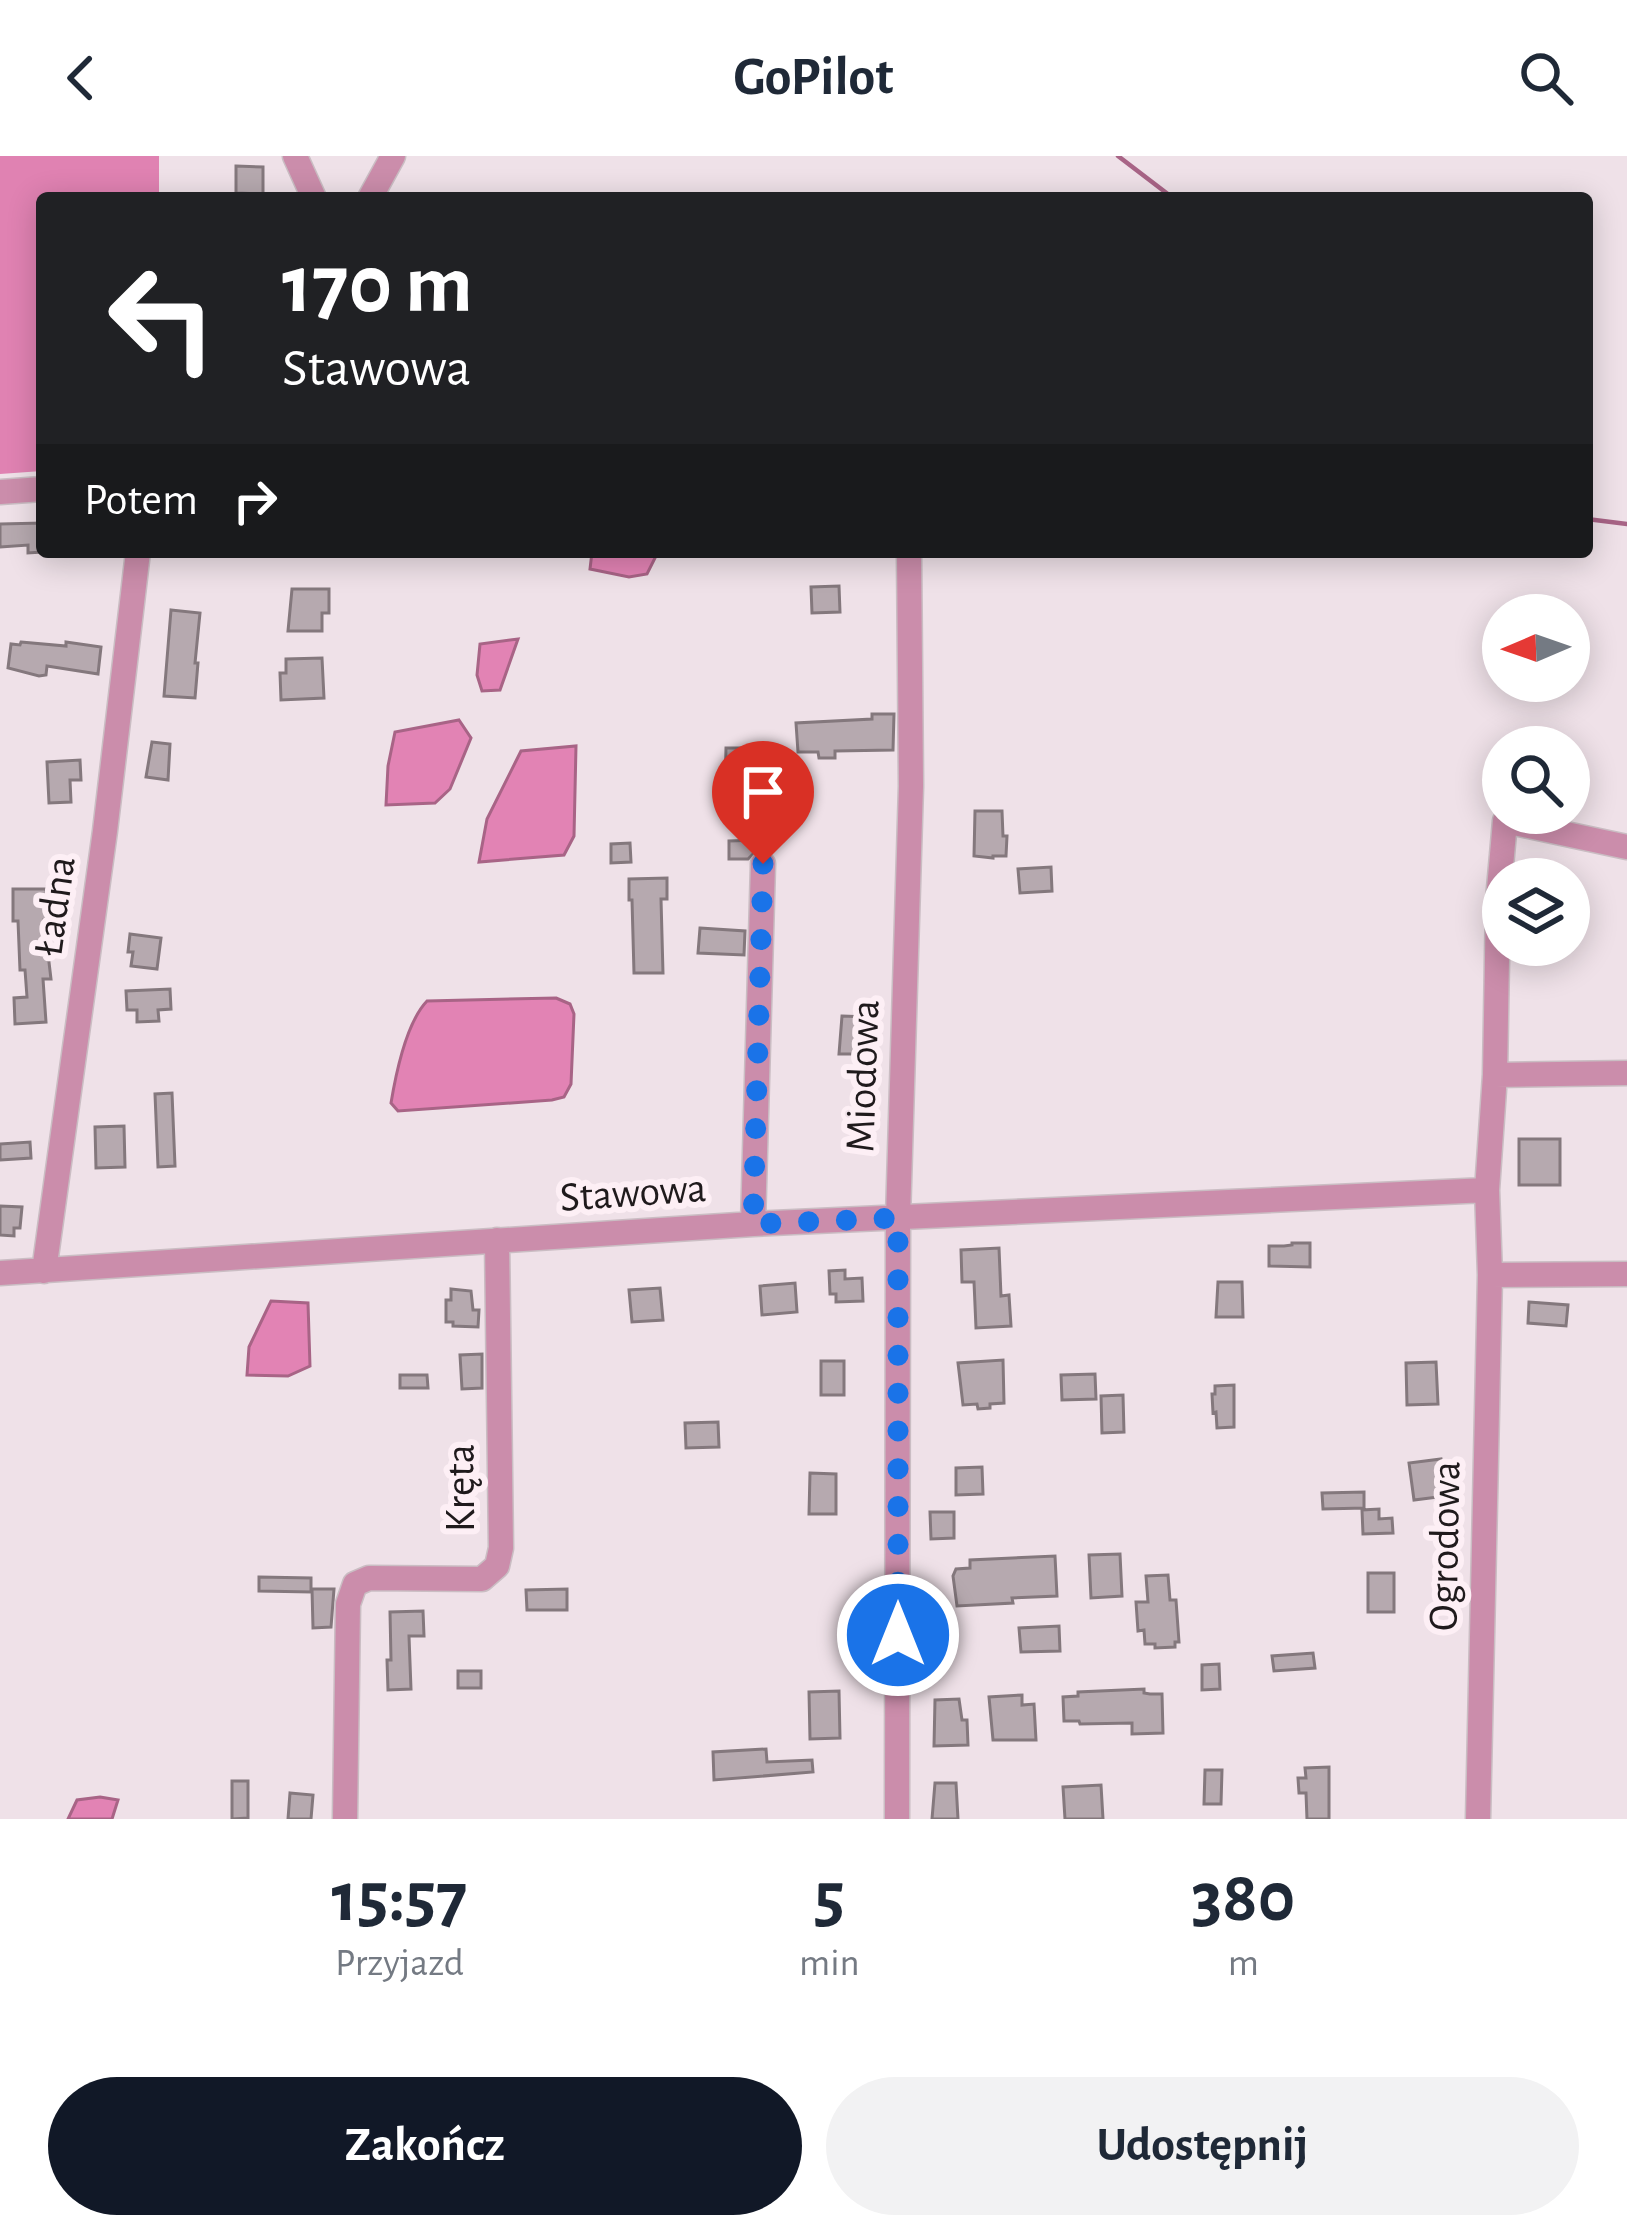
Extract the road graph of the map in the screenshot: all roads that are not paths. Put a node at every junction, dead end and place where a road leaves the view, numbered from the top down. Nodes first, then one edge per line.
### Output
1 (295, 156) edge
2 (393, 156) edge
3 (311, 192) edge
4 (373, 192) edge
5 (36, 490) edge
6 (0, 492) edge
7 (137, 558) edge
8 (909, 558) edge
9 (1627, 847) edge
10 (763, 864) dead end
11 (1627, 1073) edge
12 (1496, 1075) junction
13 (1487, 1190) junction
14 (898, 1218) junction
15 (753, 1224) junction
16 (497, 1240) junction
17 (44, 1271) junction
18 (0, 1273) edge
19 (1627, 1274) edge
20 (1490, 1275) junction
21 (345, 1819) edge
22 (897, 1819) edge
23 (1478, 1819) edge

1 - 3 street
2 - 4 street
5 - 6 street
7 - 17 street, Ładna
8 - 14 street, Miodowa
9 - 12 street, Ogrodowa
10 - 15 street
11 - 12 street
12 - 13 street, Ogrodowa
13 - 14 street, Stawowa
13 - 20 street, Ogrodowa
14 - 15 street, Stawowa
14 - 22 street, Miodowa
15 - 16 street, Stawowa
16 - 17 street, Stawowa
16 - 21 street, Kręta
17 - 18 street, Stawowa
19 - 20 street
20 - 23 street, Ogrodowa

